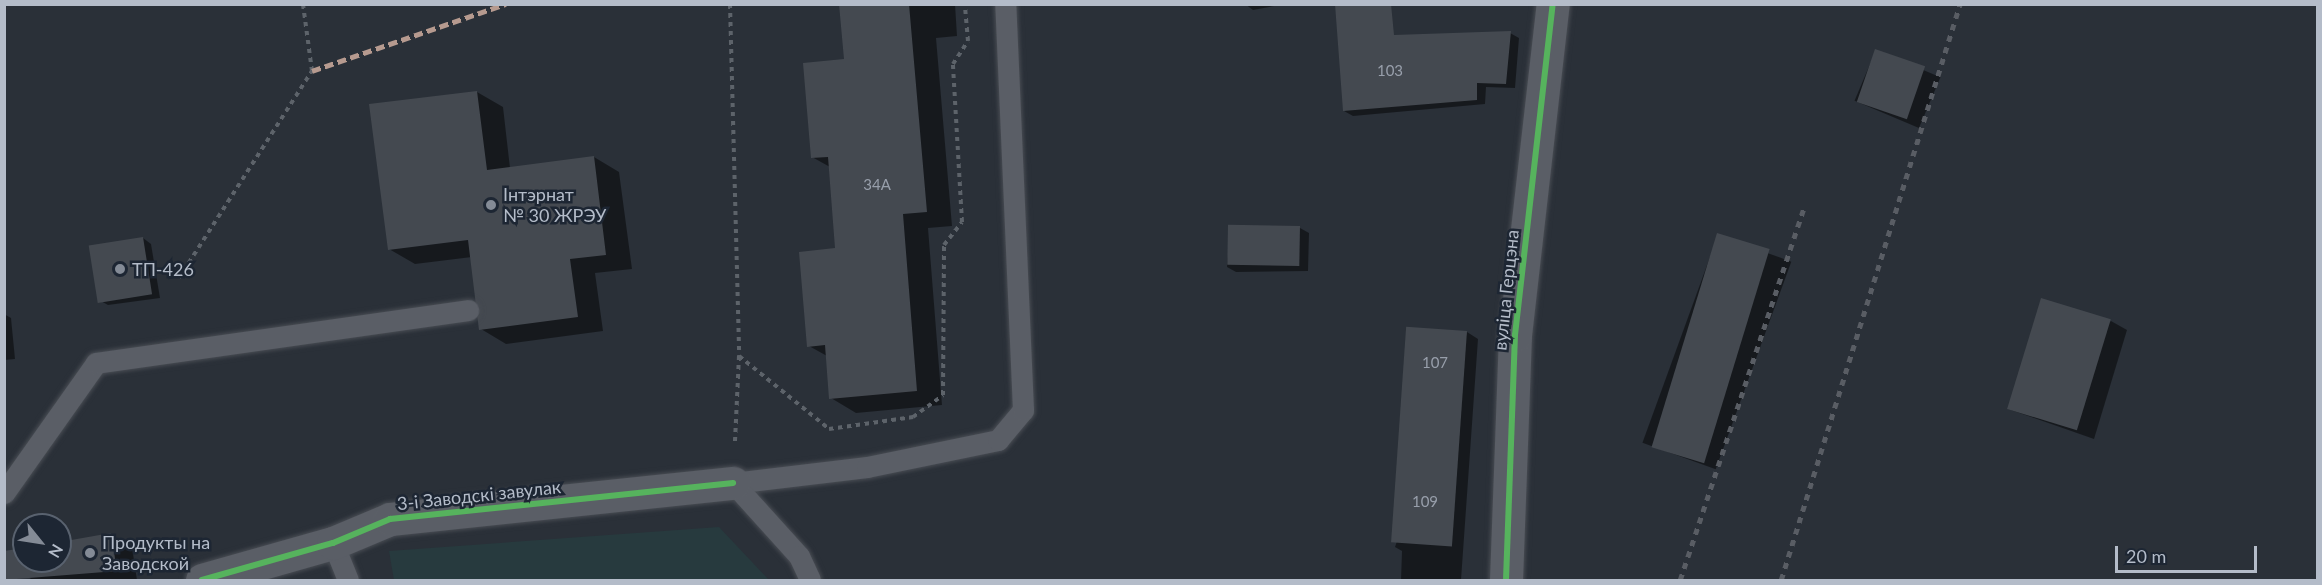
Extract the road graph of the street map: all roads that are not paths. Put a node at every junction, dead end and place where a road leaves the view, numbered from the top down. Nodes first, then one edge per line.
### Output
1 (1005, 4) edge
2 (1553, 4) edge
3 (468, 310) dead end
4 (733, 483) junction
5 (4, 493) edge
6 (333, 543) junction
7 (202, 580) edge
8 (348, 580) edge
9 (810, 580) edge
10 (1506, 580) edge

1 - 4 lane
2 - 10 street, вуліца Герцэна
3 - 5 lane
4 - 6 street, 3-і Заводскі завулак
4 - 9 lane
6 - 7 street, 3-і Заводскі завулак
6 - 8 lane

